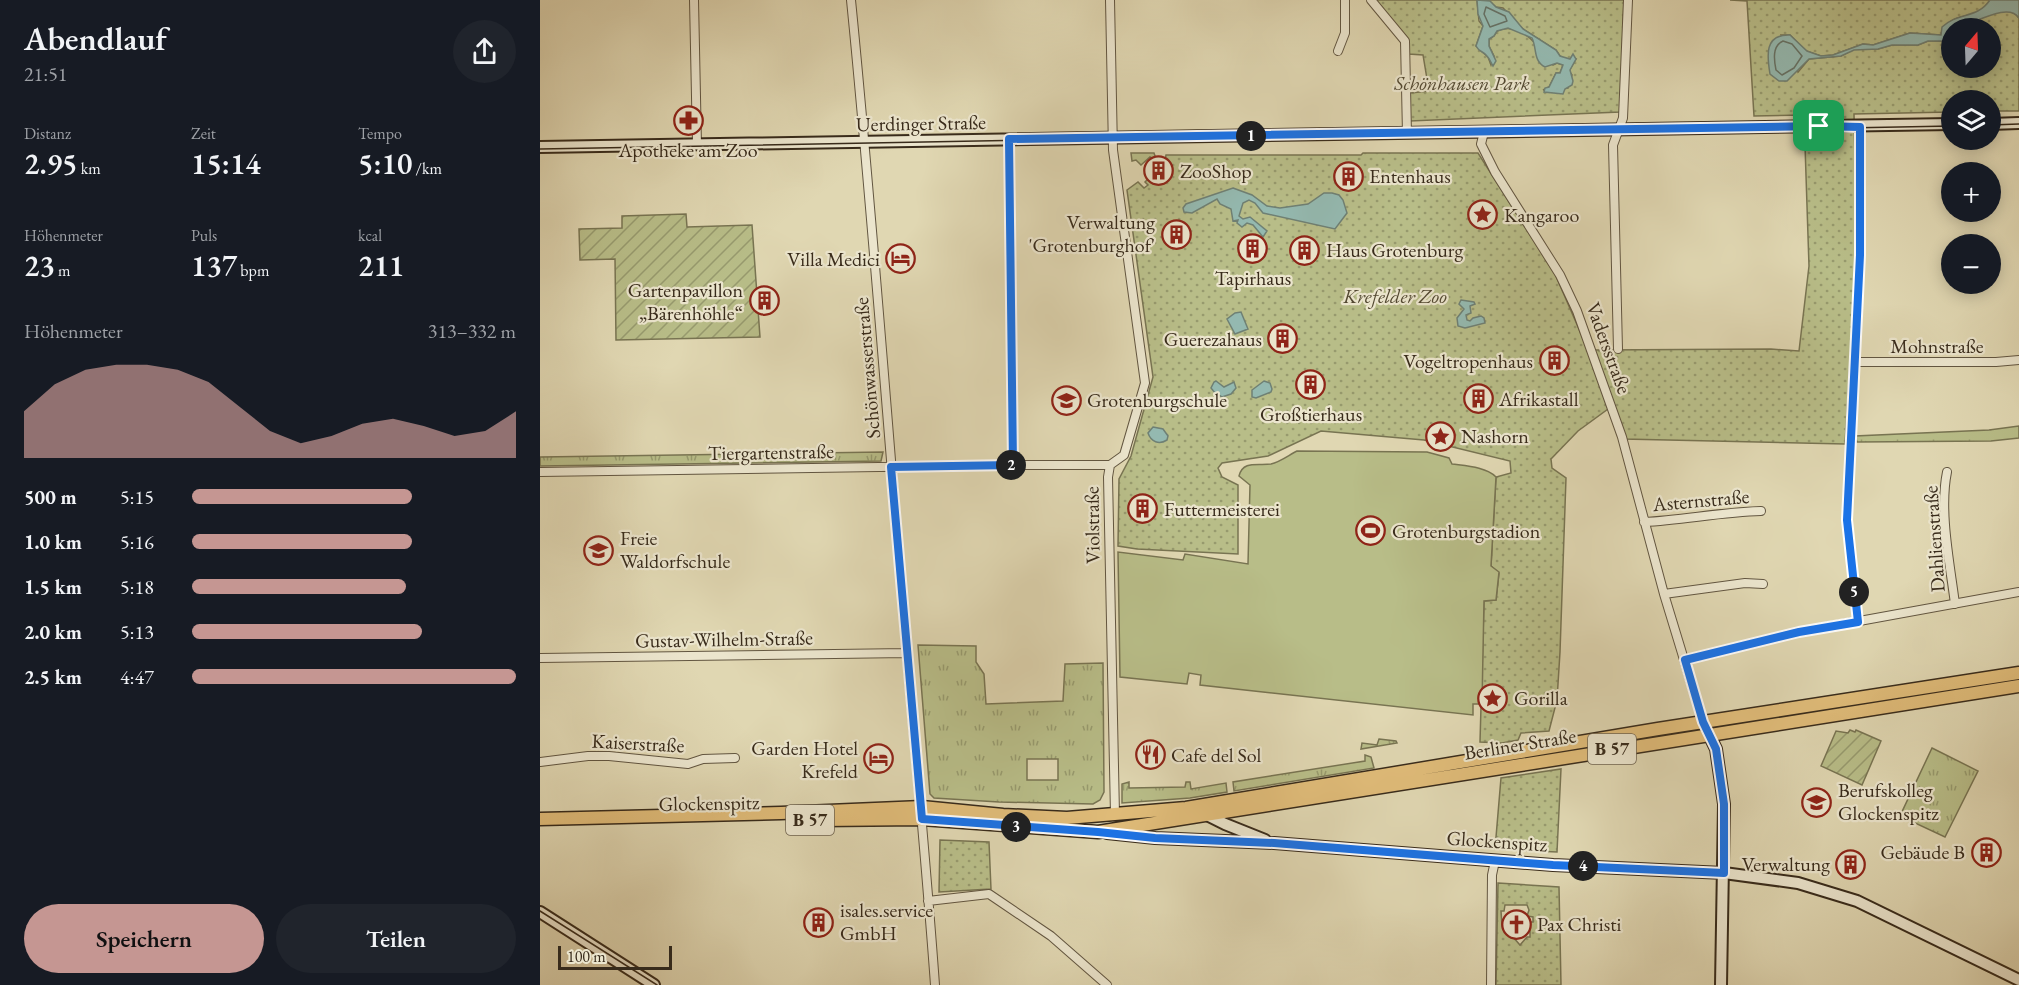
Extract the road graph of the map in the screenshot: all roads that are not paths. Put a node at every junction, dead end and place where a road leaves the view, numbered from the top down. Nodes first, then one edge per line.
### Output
1 (694, 0) edge
2 (851, 0) edge
3 (1110, 0) edge
4 (1345, 0) edge
5 (1371, 0) edge
6 (1628, 0) edge
7 (1338, 51) dead end
8 (2019, 123) edge
9 (1941, 124) edge
10 (2001, 124) edge
11 (1860, 126) junction
12 (1619, 130) junction
13 (1484, 132) junction
14 (1407, 134) junction
15 (1112, 138) junction
16 (1009, 139) junction
17 (865, 142) junction
18 (697, 145) junction
19 (540, 147) edge
20 (1618, 349) dead end
21 (2019, 360) edge
22 (1855, 362) junction
23 (1013, 465) junction
24 (1110, 465) junction
25 (891, 467) junction
26 (540, 472) edge
27 (1947, 472) dead end
28 (1761, 511) dead end
29 (1644, 522) junction
30 (1763, 584) dead end
31 (2019, 592) edge
32 (1664, 594) junction
33 (1955, 603) junction
34 (1858, 622) junction
35 (908, 653) junction
36 (540, 658) edge
37 (1685, 660) junction
38 (2019, 673) edge
39 (2019, 686) edge
40 (1706, 728) junction
41 (735, 758) dead end
42 (540, 762) edge
43 (1186, 808) junction
44 (922, 813) junction
45 (1206, 814) junction
46 (1114, 815) junction
47 (540, 819) edge
48 (540, 826) edge
49 (1098, 832) junction
50 (1274, 843) junction
51 (1495, 861) junction
52 (1724, 873) junction
53 (928, 901) junction
54 (540, 912) edge
55 (2019, 980) edge
56 (654, 985) edge
57 (935, 985) edge
58 (1107, 985) edge
59 (1491, 985) edge
60 (1721, 985) edge

1 - 18 street
2 - 17 street, Schönwasserstraße
3 - 15 street, Violstraße
4 - 7 street
5 - 14 street
6 - 12 street, Vadersstraße
8 - 10 main road
9 - 11 main road, Uerdinger Straße
11 - 12 main road, Uerdinger Straße
11 - 22 street
12 - 13 main road, Uerdinger Straße
12 - 20 street, Vadersstraße
13 - 14 main road, Uerdinger Straße
13 - 29 street, Vadersstraße
14 - 15 main road, Uerdinger Straße
15 - 16 main road, Uerdinger Straße
15 - 24 street, Violstraße
16 - 17 main road, Uerdinger Straße
16 - 23 street
17 - 18 main road, Uerdinger Straße
17 - 25 street, Schönwasserstraße
18 - 19 main road, Uerdinger Straße
21 - 22 street, Mohnstraße
22 - 34 street
23 - 24 street, Tiergartenstraße
23 - 25 street, Tiergartenstraße
24 - 46 street, Violstraße
25 - 26 street, Tiergartenstraße
25 - 35 street, Schönwasserstraße
27 - 33 street, Dahlienstraße
28 - 29 street, Asternstraße
29 - 32 street, Vadersstraße
30 - 32 street
31 - 33 street, Dahlienstraße
32 - 37 street, Vadersstraße
33 - 34 street, Dahlienstraße
34 - 37 street, Dahlienstraße
35 - 36 street, Gustav-Wilhelm-Straße
35 - 44 street, Schönwasserstraße
37 - 40 street, Vadersstraße
38 - 40 main road, Berliner Straße / B 57
39 - 40 main road, Berliner Straße / B 57
40 - 43 main road, Berliner Straße / B 57
40 - 45 main road, Berliner Straße / B 57
40 - 52 main road, Vadersstraße
41 - 42 street, Kaiserstraße
43 - 45 main road, Glockenspitz
43 - 46 main road, Berliner Straße / B 57
44 - 46 main road, Glockenspitz / B 57
44 - 47 main road, Glockenspitz / B 57
44 - 48 main road, Glockenspitz / B 57
44 - 49 main road, Glockenspitz / B 57
44 - 53 street, Schönwasserstraße
45 - 49 main road, Berliner Straße / B 57
45 - 50 main road, Glockenspitz
49 - 50 main road, Glockenspitz
50 - 51 main road, Glockenspitz
51 - 52 main road, Glockenspitz
51 - 59 street
52 - 55 main road, Glockenspitz
52 - 60 main road, Vadersstraße
53 - 57 street, Schönwasserstraße
53 - 58 street
54 - 56 main road

